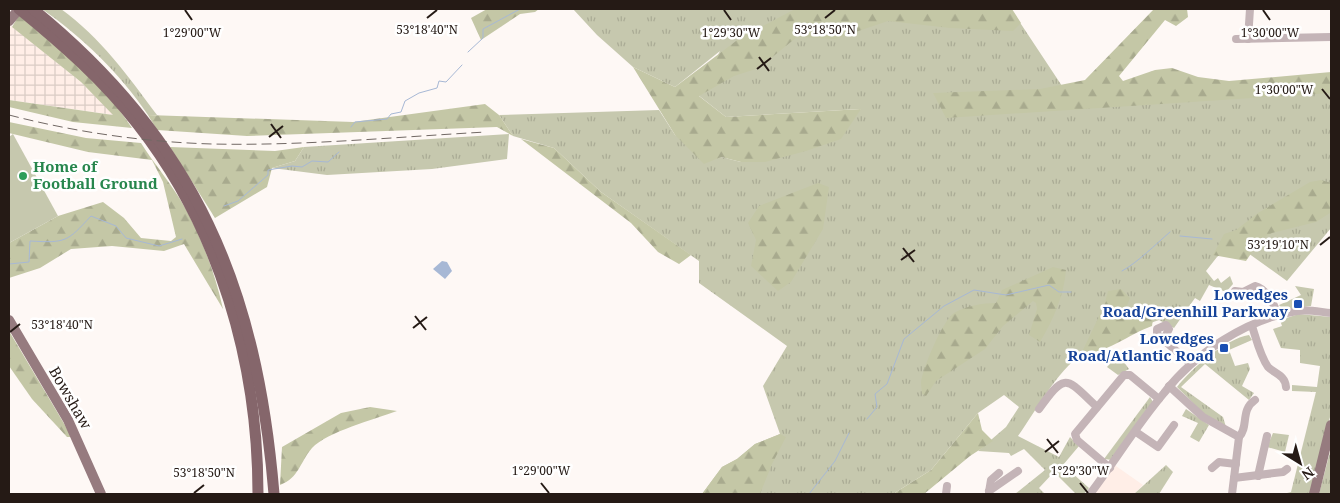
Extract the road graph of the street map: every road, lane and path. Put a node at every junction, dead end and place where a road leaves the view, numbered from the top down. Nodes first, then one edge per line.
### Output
1 (1250, 9) edge
2 (24, 10) edge
3 (9, 21) edge
4 (1331, 37) edge
5 (1236, 39) dead end
6 (1248, 39) junction
7 (169, 163) junction
8 (1235, 291) dead end
9 (1331, 313) edge
10 (1278, 316) junction
11 (9, 320) edge
12 (1252, 326) junction
13 (1163, 341) dead end
14 (1191, 364) junction
15 (1170, 386) junction
16 (1286, 387) dead end
17 (1159, 399) junction
18 (1255, 400) dead end
19 (1097, 407) junction
20 (1039, 409) dead end
21 (1174, 425) dead end
22 (1331, 425) edge
23 (1136, 432) junction
24 (1267, 436) dead end
25 (1239, 437) junction
26 (1236, 464) junction
27 (1110, 468) junction
28 (1212, 468) dead end
29 (1287, 469) dead end
30 (1018, 471) dead end
31 (999, 473) dead end
32 (1258, 476) junction
33 (1234, 478) junction
34 (274, 490) edge
35 (258, 492) edge
36 (989, 493) edge
37 (100, 494) edge
38 (1090, 494) edge
39 (1232, 494) edge
40 (1314, 494) edge

1 - 6 street
2 - 3 main road
2 - 7 highway
4 - 6 street
5 - 6 street
7 - 34 highway
7 - 35 highway
8 - 10 street
9 - 10 street
10 - 12 street
11 - 37 main road, Bowshaw
12 - 14 street
12 - 16 street
13 - 14 street
14 - 15 street
15 - 17 street
15 - 25 street
17 - 19 street
17 - 23 street
18 - 25 street
19 - 20 street
19 - 27 street
21 - 23 street
22 - 40 main road
23 - 27 street
24 - 32 street
25 - 26 street
26 - 28 street
26 - 33 street
27 - 38 street
29 - 32 street
30 - 36 street
31 - 36 street
32 - 33 street
33 - 39 street

